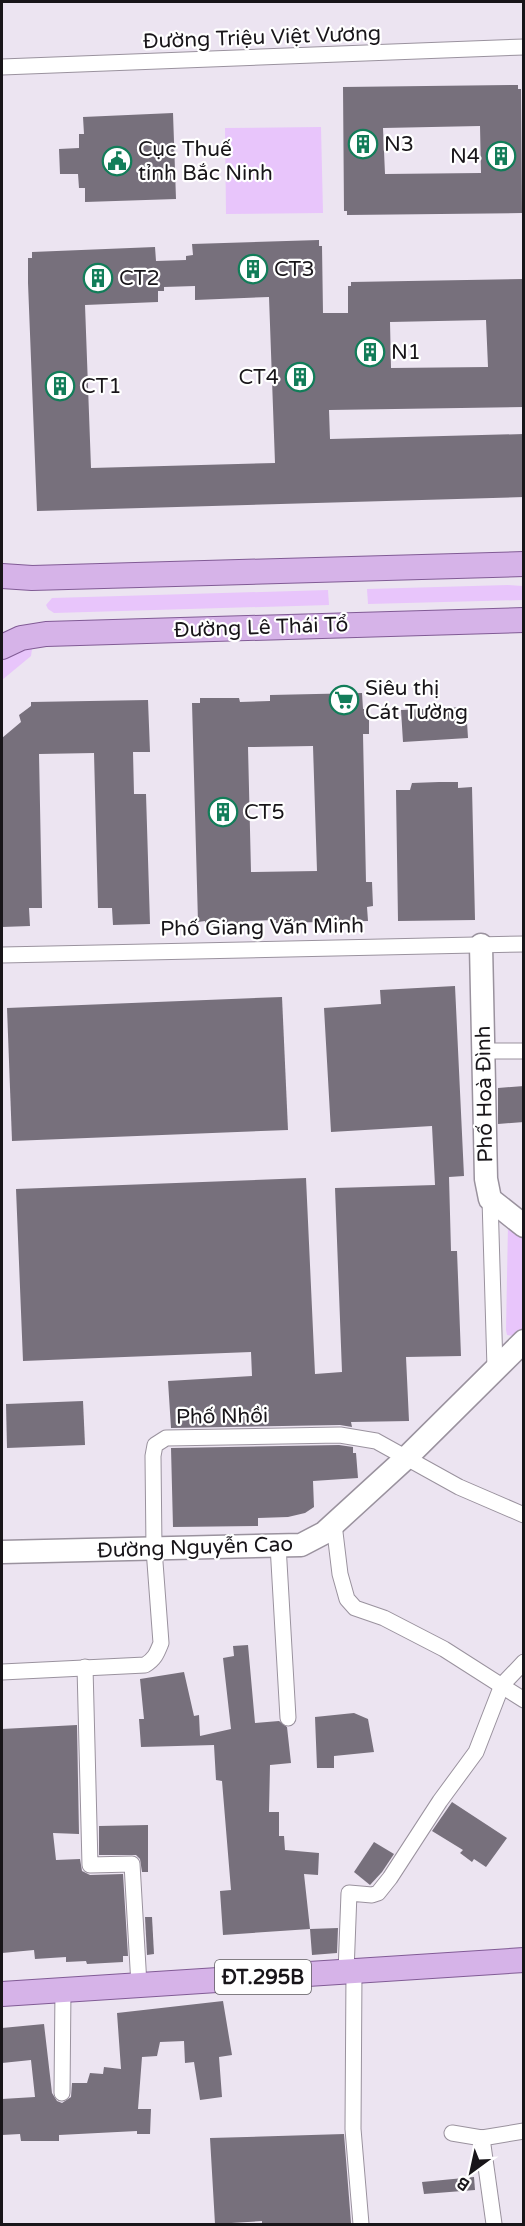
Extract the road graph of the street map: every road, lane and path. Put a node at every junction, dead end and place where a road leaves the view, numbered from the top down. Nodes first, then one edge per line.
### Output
1 (524, 47) edge
2 (2, 67) edge
3 (524, 564) edge
4 (2, 576) edge
5 (524, 620) edge
6 (2, 647) edge
7 (524, 944) edge
8 (482, 945) junction
9 (2, 954) edge
10 (482, 1051) junction
11 (524, 1052) edge
12 (490, 1199) junction
13 (524, 1226) edge
14 (524, 1341) edge
15 (495, 1368) junction
16 (405, 1459) junction
17 (524, 1515) edge
18 (334, 1524) junction
19 (278, 1545) junction
20 (154, 1549) junction
21 (2, 1552) edge
22 (524, 1662) edge
23 (85, 1667) junction
24 (2, 1672) edge
25 (502, 1685) junction
26 (524, 1700) edge
27 (288, 1718) dead end
28 (524, 1960) edge
29 (350, 1972) junction
30 (139, 1985) junction
31 (63, 1990) junction
32 (2, 1994) edge
33 (62, 2093) dead end
34 (524, 2131) edge
35 (452, 2133) dead end
36 (482, 2138) junction
37 (361, 2224) edge
38 (494, 2224) edge

1 - 2 street, Đường Triệu Việt Vương
3 - 4 main road
5 - 6 main road, Đường Lê Thái Tổ
7 - 8 street, Phố Giang Văn Minh
8 - 9 street, Phố Giang Văn Minh
8 - 10 main road, Phố Hoà Đình
10 - 11 street
10 - 12 main road, Phố Hoà Đình
12 - 13 main road
12 - 15 street
14 - 15 main road, Đường Nguyễn Cao
15 - 16 main road, Đường Nguyễn Cao
16 - 17 street, Phố Nhồi
16 - 18 main road, Đường Nguyễn Cao
16 - 20 street, Phố Nhồi
18 - 19 main road, Đường Nguyễn Cao
18 - 25 street
19 - 20 main road, Đường Nguyễn Cao
19 - 27 street
20 - 21 main road, Đường Nguyễn Cao
20 - 23 street, Phố Nhồi
22 - 25 street
23 - 24 street, Phố Nhồi
23 - 30 street
25 - 26 street
25 - 29 street
28 - 29 main road, ĐT.295B
29 - 30 main road, ĐT.295B
29 - 37 street
30 - 31 main road, ĐT.295B
31 - 32 main road, ĐT.295B
31 - 33 street
34 - 36 street
35 - 36 street
36 - 38 street

